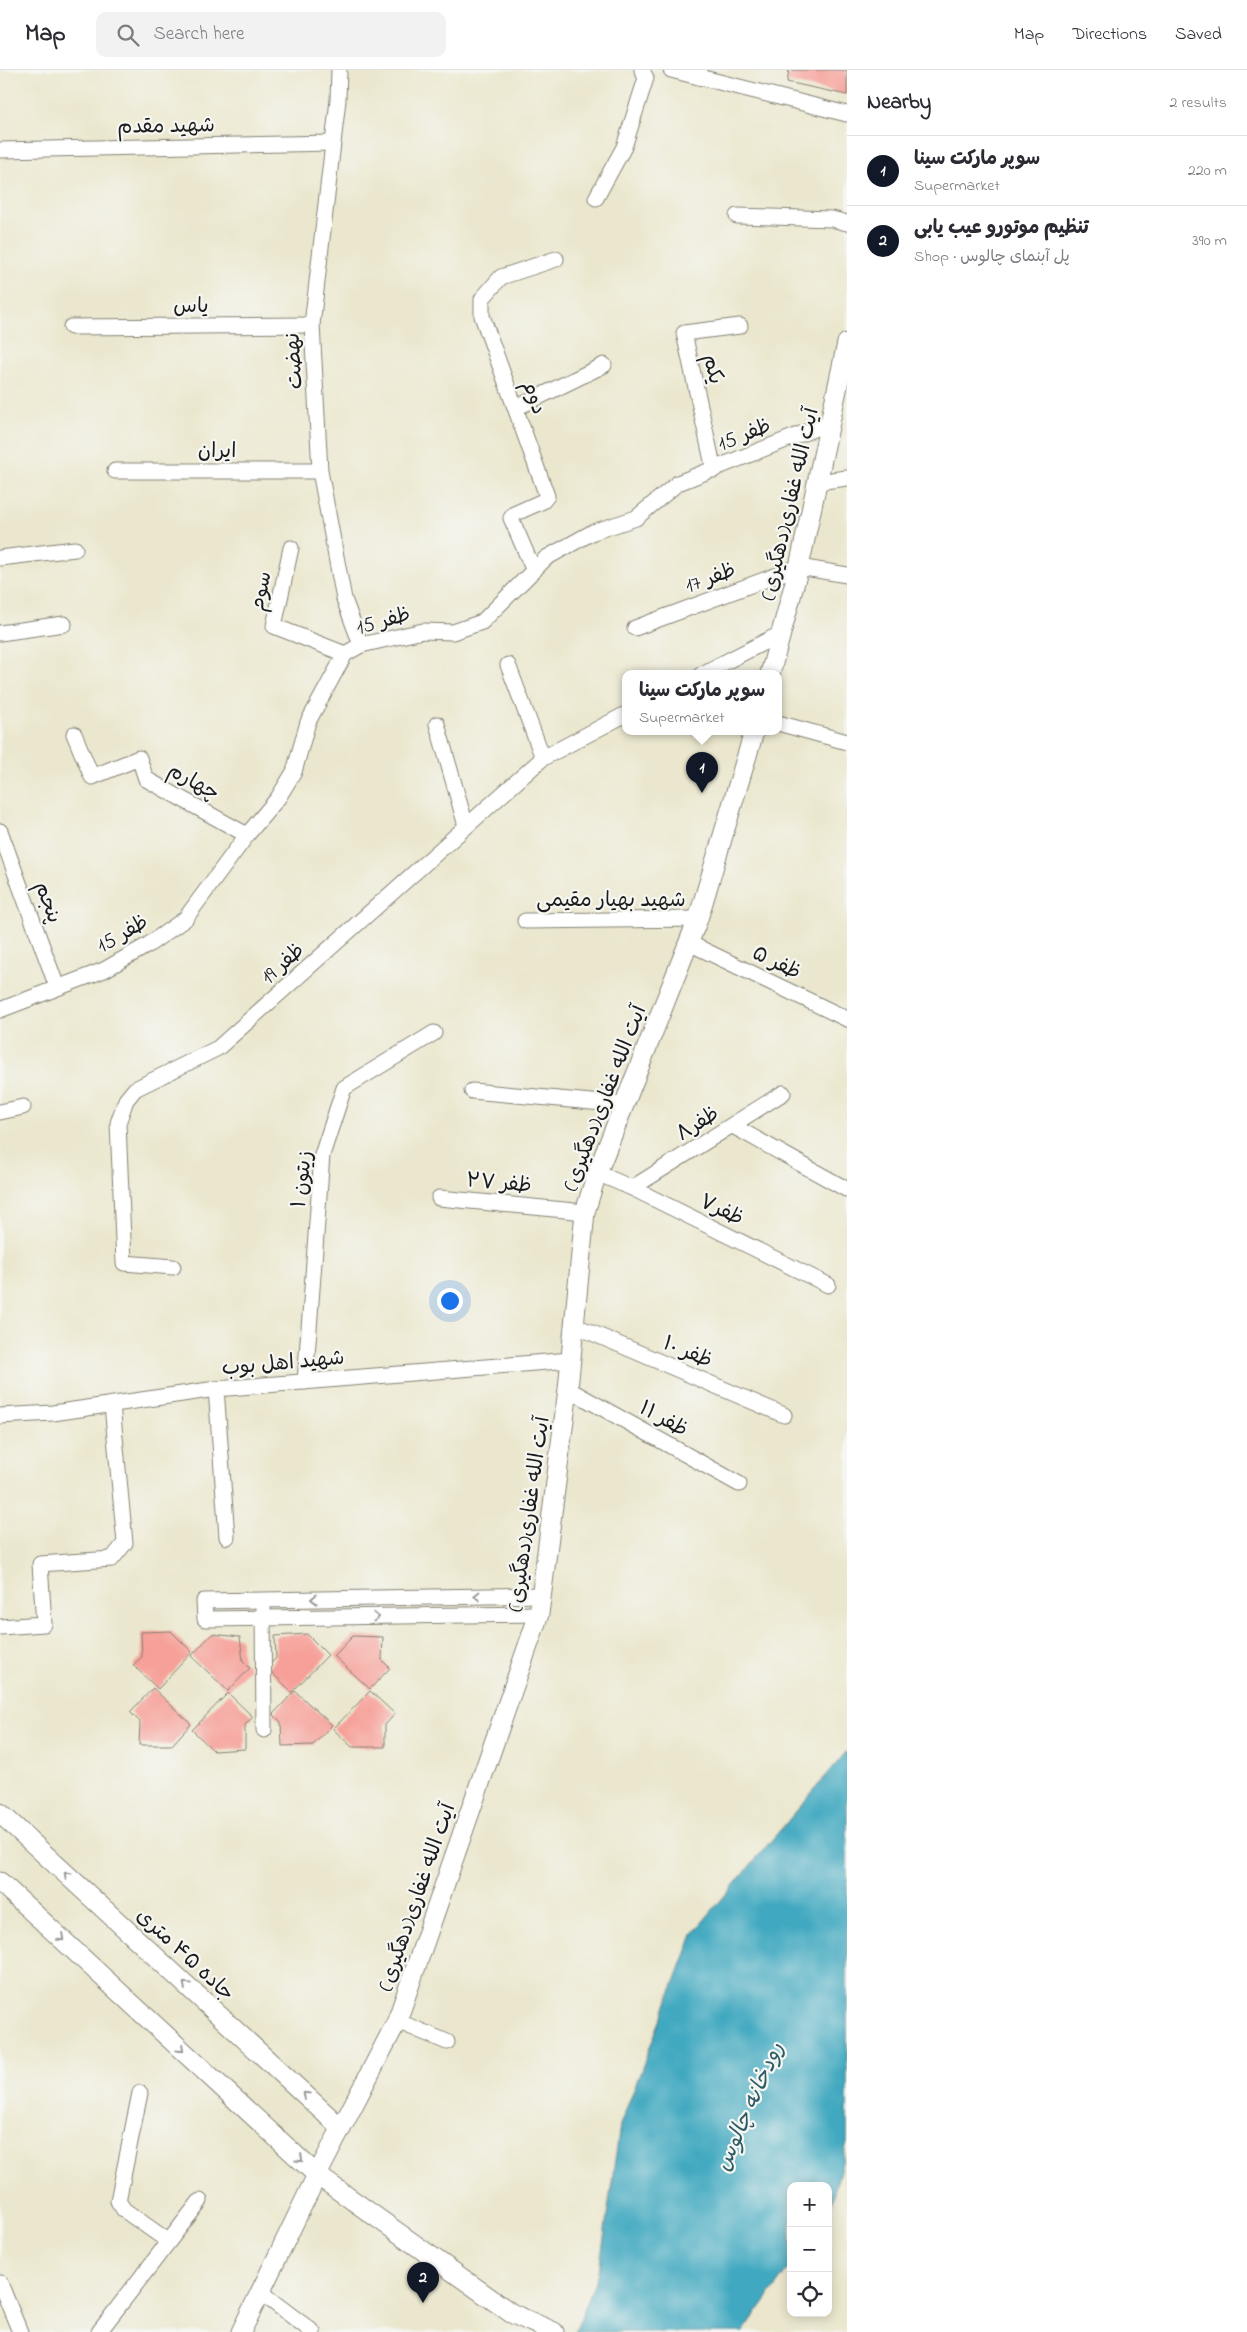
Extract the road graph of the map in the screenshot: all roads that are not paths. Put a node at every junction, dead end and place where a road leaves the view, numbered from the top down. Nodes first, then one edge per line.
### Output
1 (339, 70) edge
2 (642, 70) edge
3 (671, 70) edge
4 (699, 74) edge
5 (847, 114) edge
6 (332, 143) junction
7 (0, 150) edge
8 (596, 198) dead end
9 (737, 216) dead end
10 (847, 223) edge
11 (556, 259) dead end
12 (312, 325) junction
13 (740, 326) dead end
14 (71, 327) dead end
15 (847, 343) edge
16 (604, 365) dead end
17 (516, 408) junction
18 (831, 422) junction
19 (714, 470) junction
20 (115, 471) dead end
21 (320, 471) junction
22 (847, 478) edge
23 (817, 482) junction
24 (291, 548) dead end
25 (75, 549) dead end
26 (0, 558) edge
27 (799, 567) junction
28 (534, 571) junction
29 (847, 574) edge
30 (64, 624) dead end
31 (635, 628) dead end
32 (0, 633) edge
33 (782, 633) junction
34 (361, 645) junction
35 (345, 654) junction
36 (508, 665) dead end
37 (710, 670) edge
38 (771, 670) edge
39 (622, 716) edge
40 (438, 724) dead end
41 (782, 724) edge
42 (74, 734) dead end
43 (753, 735) edge
44 (847, 742) edge
45 (543, 758) junction
46 (466, 826) junction
47 (0, 831) edge
48 (247, 835) junction
49 (698, 919) junction
50 (525, 920) dead end
51 (689, 943) junction
52 (57, 987) junction
53 (0, 1010) edge
54 (847, 1019) edge
55 (434, 1034) dead end
56 (472, 1091) dead end
57 (783, 1093) dead end
58 (624, 1105) junction
59 (23, 1107) dead end
60 (0, 1112) edge
61 (733, 1126) junction
62 (597, 1173) junction
63 (632, 1188) junction
64 (846, 1189) dead end
65 (439, 1198) dead end
66 (585, 1212) junction
67 (174, 1267) dead end
68 (828, 1285) dead end
69 (576, 1326) junction
70 (571, 1360) junction
71 (305, 1382) junction
72 (216, 1389) junction
73 (568, 1389) junction
74 (112, 1405) junction
75 (784, 1415) dead end
76 (0, 1416) edge
77 (739, 1484) dead end
78 (227, 1537) dead end
79 (543, 1595) junction
80 (263, 1599) junction
81 (539, 1614) junction
82 (264, 1618) junction
83 (0, 1627) edge
84 (264, 1730) dead end
85 (0, 1813) edge
86 (0, 1882) edge
87 (397, 2020) junction
88 (446, 2042) dead end
89 (140, 2093) dead end
90 (341, 2128) junction
91 (317, 2175) junction
92 (200, 2201) dead end
93 (168, 2241) junction
94 (0, 2283) edge
95 (260, 2292) junction
96 (20, 2332) edge
97 (99, 2332) edge
98 (241, 2332) edge
99 (314, 2332) edge
100 (554, 2332) edge

1 - 6 street, نهضت
2 - 8 street
3 - 4 street
4 - 5 street
6 - 7 street, شهید مقدم
6 - 12 street, نهضت
9 - 10 street
11 - 17 street, دوم
12 - 14 street, یاس
12 - 21 street, نهضت
13 - 19 street, یکم
15 - 18 street, آیت الله غفاری(دهگیری)
16 - 17 street
17 - 28 street, دوم
18 - 19 street, ظفر 15
18 - 23 street, آیت الله غفاری(دهگیری)
19 - 28 street, ظفر 15
20 - 21 street, ایران
21 - 34 street, نهضت
22 - 23 street
23 - 27 street, آیت الله غفاری(دهگیری)
24 - 35 street, سوم
25 - 26 street
27 - 29 street
27 - 31 street, ظفر 17
27 - 33 street, آیت الله غفاری(دهگیری)
28 - 34 street, ظفر 15
30 - 32 street
33 - 37 street
33 - 38 street, آیت الله غفاری(دهگیری)
34 - 35 street, ظفر 15
35 - 48 street, ظفر 15
36 - 45 street
39 - 45 street, ظفر 19
40 - 46 street
41 - 44 street
42 - 48 street, چهارم
43 - 49 street, آیت الله غفاری(دهگیری)
45 - 46 street, ظفر 19
46 - 67 street, ظفر 19
47 - 52 street, پنجم
48 - 52 street, ظفر 15
49 - 50 street, شهید بهیار مقیمی
49 - 51 street, آیت الله غفاری(دهگیری)
51 - 54 street, ظفر ۵
51 - 58 street, آیت الله غفاری(دهگیری)
52 - 53 street, ظفر 15
55 - 71 street, زیتون ۱
56 - 58 street
57 - 61 street, ظفر۸
58 - 62 street, آیت الله غفاری(دهگیری)
59 - 60 street
61 - 63 street, ظفر۸
61 - 64 street
62 - 63 street, ظفر۷
62 - 66 street, آیت الله غفاری(دهگیری)
63 - 68 street, ظفر۷
65 - 66 street, ظفر ۲۷
66 - 69 street, آیت الله غفاری(دهگیری)
69 - 70 street, آیت الله غفاری(دهگیری)
69 - 75 street, ظفر ۱۰
70 - 71 street, شهید اهل بوب
70 - 73 street, آیت الله غفاری(دهگیری)
71 - 72 street, شهید اهل بوب
72 - 74 street, شهید اهل بوب
72 - 78 street
73 - 77 street, ظفر ۱۱
73 - 79 street, آیت الله غفاری(دهگیری)
74 - 76 street, شهید اهل بوب
74 - 83 street
79 -> 80 street
79 - 81 street, آیت الله غفاری(دهگیری)
80 - 82 street
80 - 82 street
82 -> 81 street
81 - 87 street, آیت الله غفاری(دهگیری)
82 - 84 street
90 -> 85 street, جاده ۴۵ متری
86 -> 91 street
87 - 88 street
87 - 90 street, آیت الله غفاری(دهگیری)
89 - 93 street
90 - 91 street, آیت الله غفاری(دهگیری)
91 - 95 street, آیت الله غفاری(دهگیری)
91 - 100 street
92 - 93 street
93 - 97 street
94 - 96 street
95 - 98 street, آیت الله غفاری(دهگیری)
95 - 99 street

